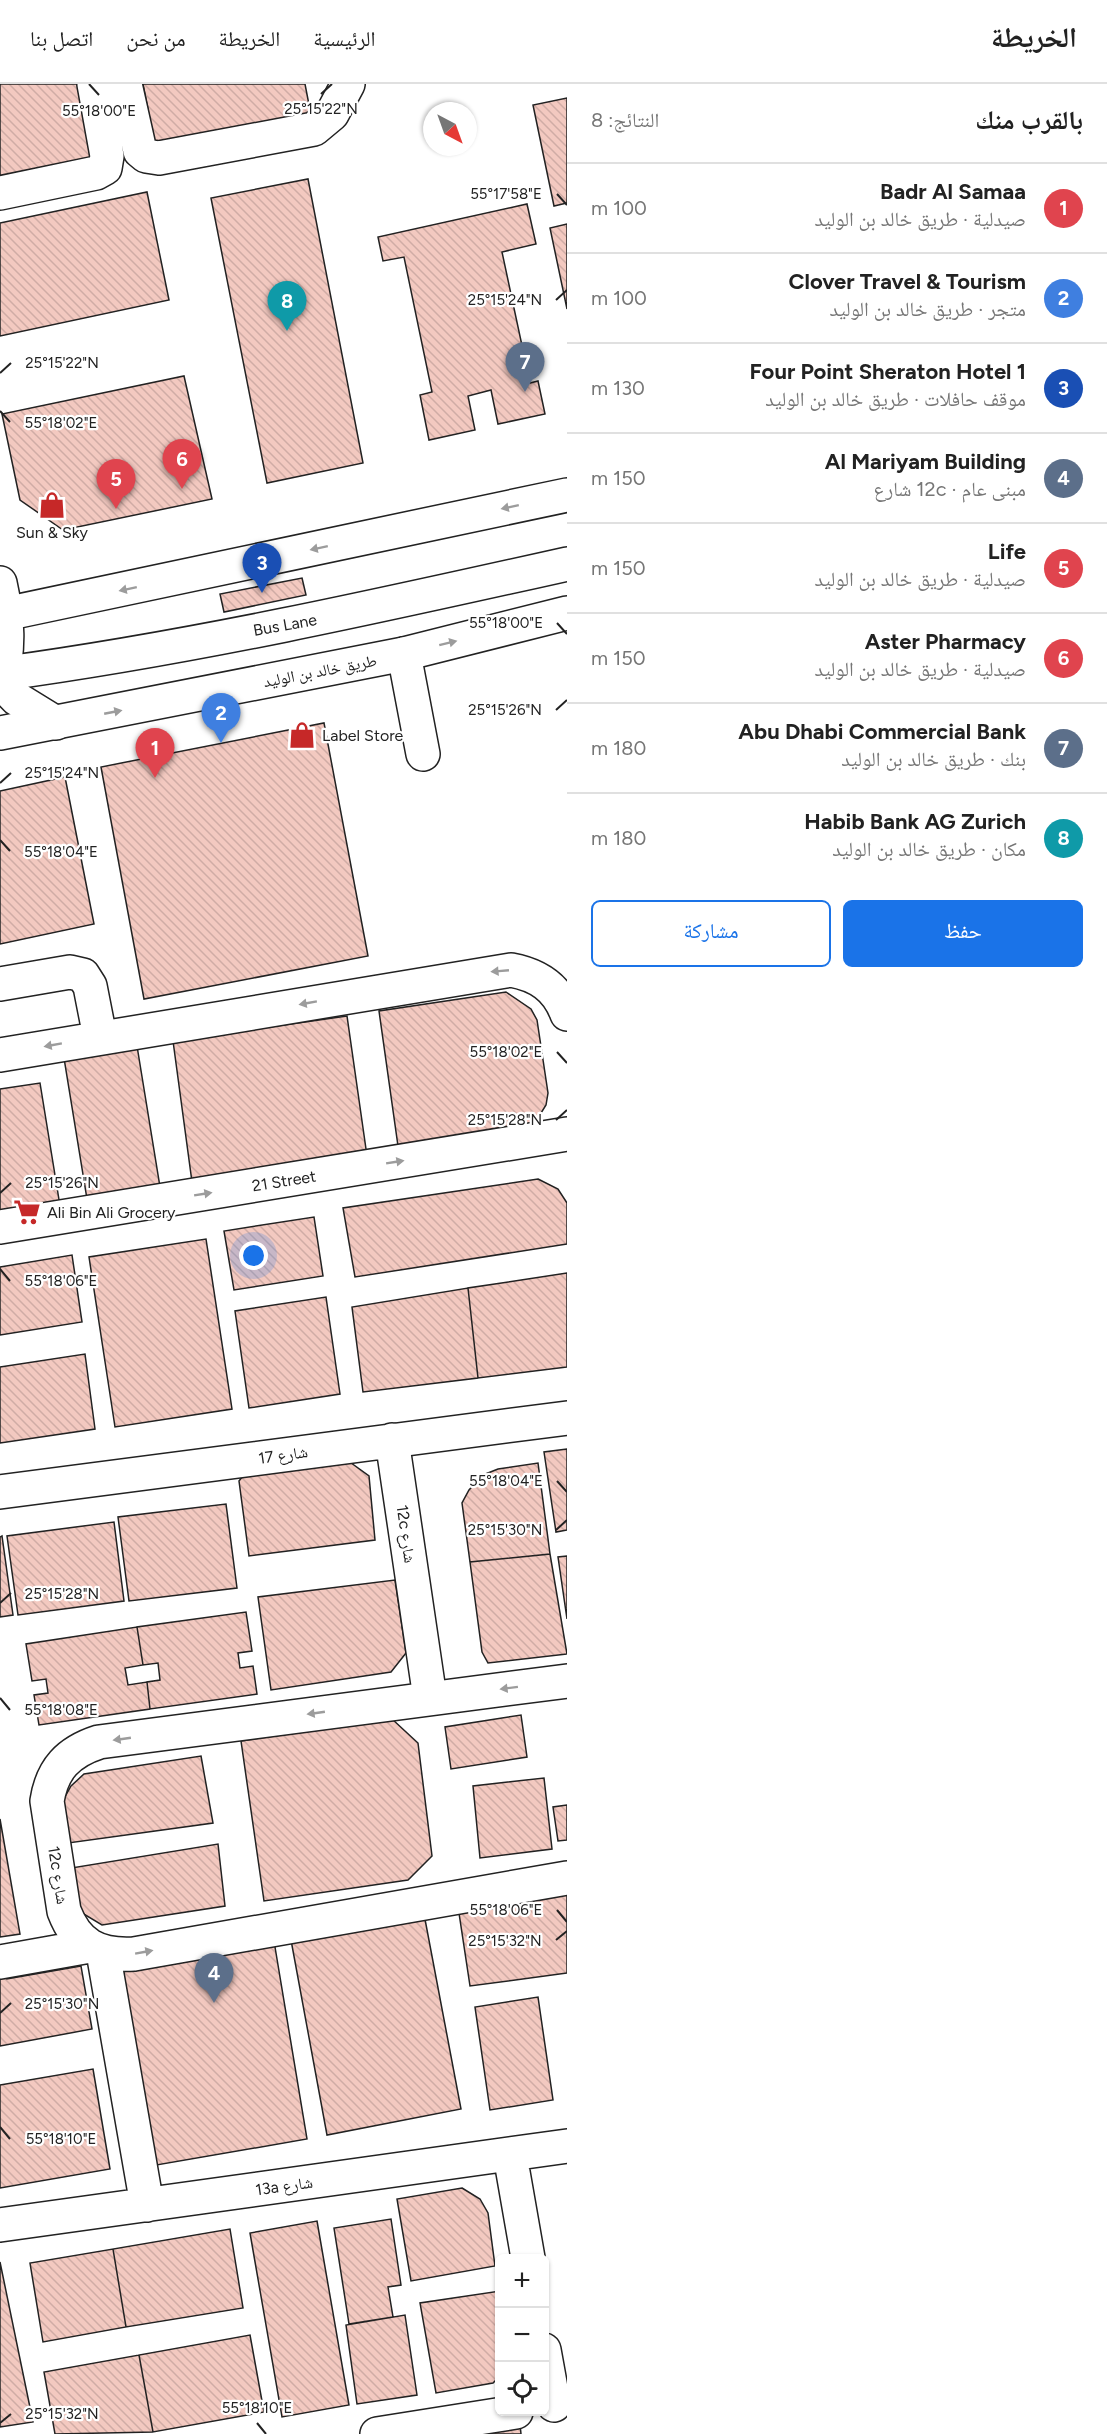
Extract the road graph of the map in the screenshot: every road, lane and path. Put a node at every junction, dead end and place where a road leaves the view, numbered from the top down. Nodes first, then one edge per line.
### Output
1 (94, 84) edge
2 (125, 84) edge
3 (348, 84) edge
4 (0, 193) edge
5 (567, 495) edge
6 (567, 564) edge
7 (2, 604) edge
8 (567, 613) edge
9 (404, 654) junction
10 (1, 679) edge
11 (56, 723) junction
12 (0, 733) edge
13 (423, 754) dead end
14 (0, 984) edge
15 (562, 993) edge
16 (100, 1037) junction
17 (0, 1054) edge
18 (567, 1134) edge
19 (0, 1227) edge
20 (567, 1418) edge
21 (392, 1440) junction
22 (0, 1492) edge
23 (567, 1681) edge
24 (430, 1698) junction
25 (567, 1878) edge
26 (97, 1949) junction
27 (0, 1962) edge
28 (567, 2146) edge
29 (510, 2155) junction
30 (147, 2205) junction
31 (0, 2225) edge
32 (527, 2254) edge
33 (546, 2362) edge
34 (555, 2405) edge
35 (495, 2415) edge
36 (377, 2434) edge

1 - 4 street
2 - 3 street
5 -> 7 street
6 - 10 street, Bus Lane
7 - 10 street
9 -> 8 street, طريق خالد بن الوليد
11 -> 9 street, طريق خالد بن الوليد
9 - 13 street
10 - 11 street
11 - 12 street, طريق خالد بن الوليد
14 - 16 street
15 -> 16 street
16 -> 17 street
19 -> 18 street, 21 Street
20 - 21 street, شارع 17
21 - 22 street, شارع 17
21 - 24 street, 12c شارع
23 -> 24 street, 12c شارع
24 -> 26 street, 12c شارع
26 -> 25 street
26 - 27 street
26 - 30 street
28 - 29 street, 13a شارع
29 - 30 street, 13a شارع
29 - 32 street
30 - 31 street, 13a شارع
33 - 34 street
35 - 36 street

